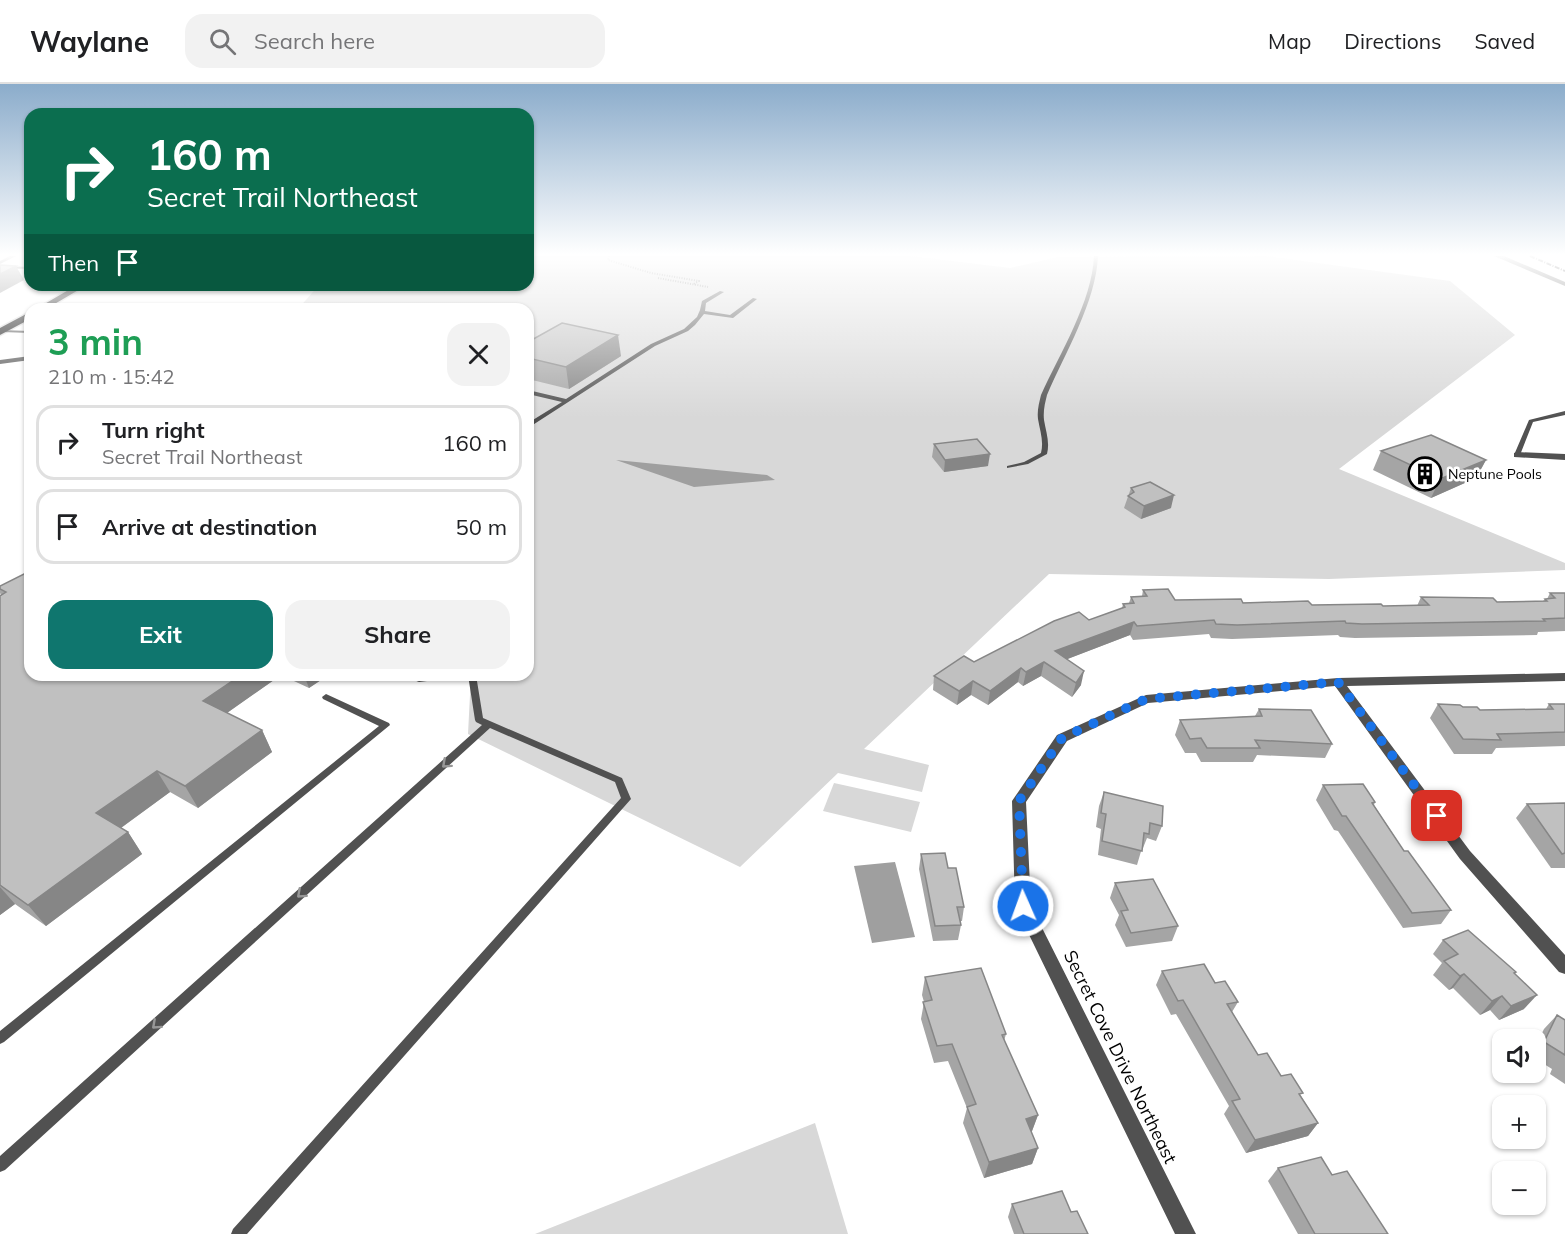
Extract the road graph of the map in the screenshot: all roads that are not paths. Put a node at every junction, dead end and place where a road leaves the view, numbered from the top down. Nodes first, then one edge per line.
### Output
1 (741, 310) edge
2 (1081, 310) edge
3 (704, 312) joint
4 (24, 319) edge
5 (1, 332) edge
6 (24, 332) edge
7 (24, 359) edge
8 (0, 362) edge
9 (534, 393) edge
10 (567, 401) junction
11 (1565, 413) edge
12 (544, 416) junction
13 (534, 417) edge
14 (534, 422) edge
15 (1517, 455) joint
16 (1565, 457) edge
17 (1009, 467) dead end
18 (1565, 677) edge
19 (473, 681) edge
20 (1338, 682) junction
21 (326, 697) dead end
22 (489, 724) junction
23 (1565, 967) edge
24 (0, 1038) edge
25 (0, 1165) edge
26 (238, 1234) edge
27 (1186, 1234) edge

1 - 3 lane
2 - 17 lane
3 - 10 lane
4 - 5 main road
5 - 6 lane
7 - 8 lane
9 - 10 lane
10 - 12 lane
11 - 15 lane
12 - 13 lane
12 - 14 lane
15 - 16 street
18 - 20 street, Secret Cove Drive Northeast
19 - 22 lane
20 - 23 street
20 - 27 street, Secret Cove Drive Northeast
21 - 24 lane
22 -> 25 lane
22 - 26 lane

